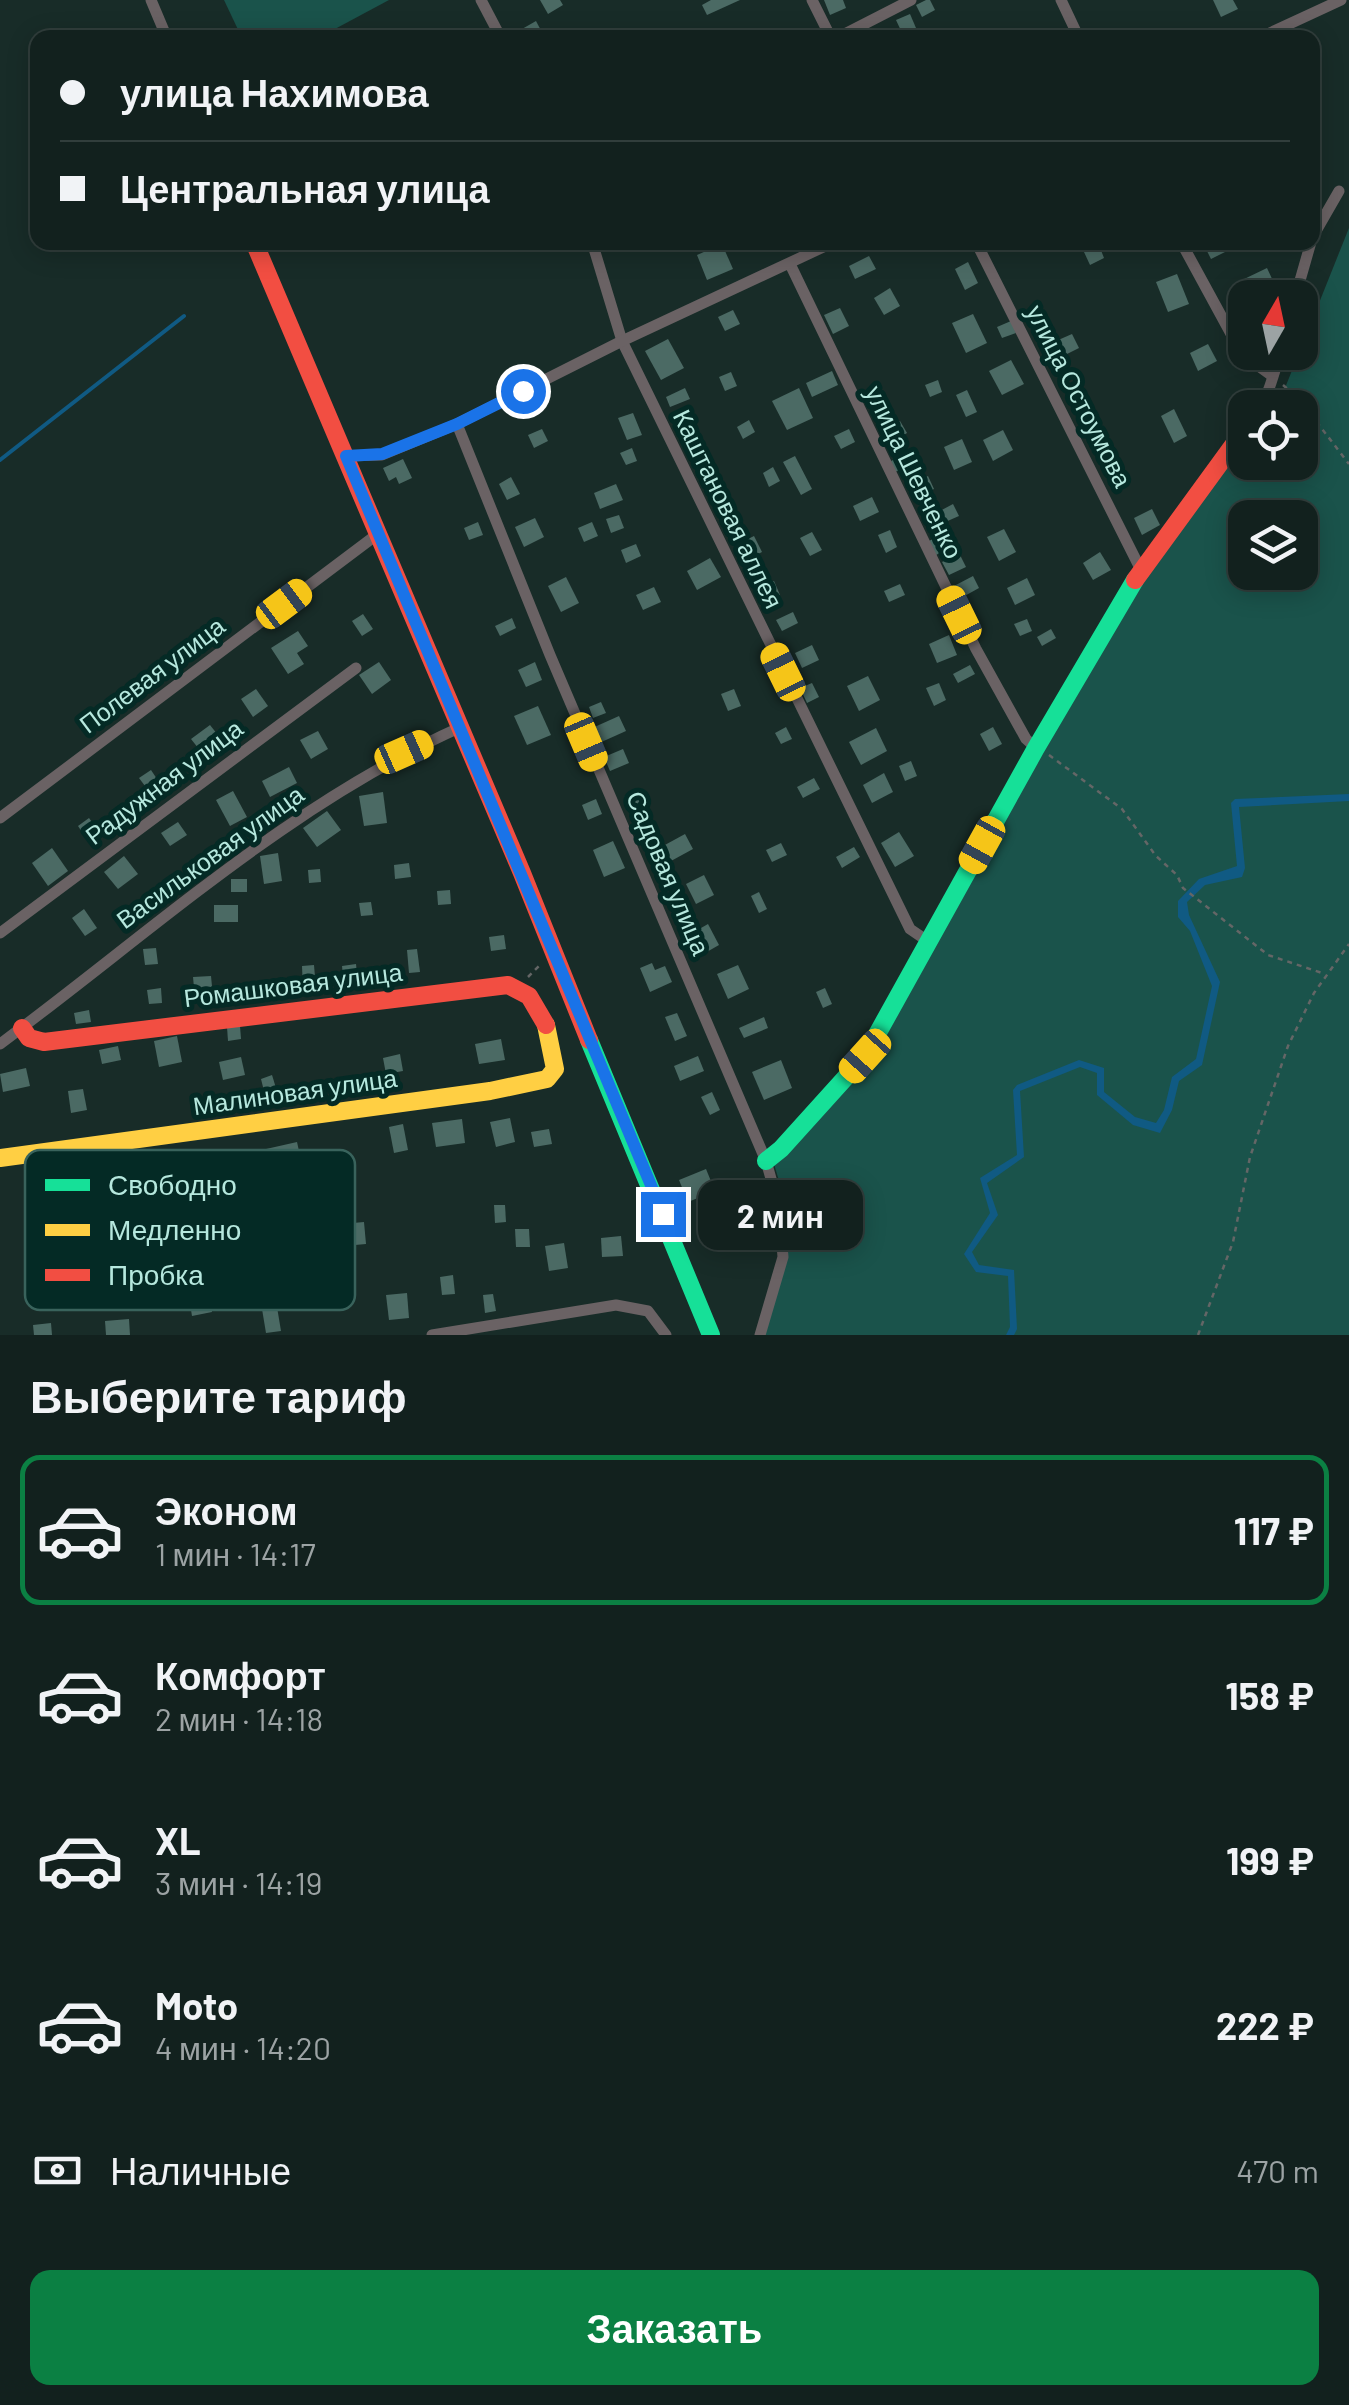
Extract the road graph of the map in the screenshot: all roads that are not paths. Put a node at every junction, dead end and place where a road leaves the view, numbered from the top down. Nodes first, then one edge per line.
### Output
1 (150, 0) edge
2 (812, 0) edge
3 (911, 0) edge
4 (1060, 0) edge
5 (1341, 0) edge
6 (485, 2) edge
7 (163, 30) edge
8 (497, 30) edge
9 (829, 30) edge
10 (850, 30) edge
11 (1075, 30) edge
12 (1276, 30) edge
13 (1339, 191) dead end
14 (1320, 225) edge
15 (257, 250) edge
16 (594, 250) edge
17 (818, 250) edge
18 (980, 250) edge
19 (1185, 250) edge
20 (1309, 250) edge
21 (790, 264) junction
22 (1301, 280) edge
23 (622, 341) junction
24 (1273, 370) edge
25 (1271, 374) junction
26 (1269, 390) edge
27 (457, 424) junction
28 (1228, 452) edge
29 (346, 456) junction
30 (379, 533) junction
31 (1141, 570) junction
32 (356, 668) dead end
33 (460, 727) junction
34 (1036, 748) junction
35 (0, 818) edge
36 (0, 933) edge
37 (929, 942) junction
38 (22, 1028) junction
39 (548, 1034) joint
40 (0, 1044) edge
41 (56, 1150) edge
42 (25, 1154) edge
43 (0, 1158) edge
44 (766, 1162) junction
45 (432, 1335) edge
46 (666, 1335) edge
47 (711, 1335) edge
48 (760, 1335) edge

1 - 7 street
2 - 9 street
3 - 10 street
4 - 11 street
5 - 12 street
6 - 8 street
13 - 14 street
15 - 29 street
16 - 23 street, Каштановая аллея
17 - 21 street
18 - 31 street, улица Остоумова
19 - 25 street
20 - 22 street
21 - 23 street
21 - 34 street, улица Шевченко
23 - 27 street
23 - 37 street, Каштановая аллея
24 - 25 street
25 - 26 street
27 - 29 street
27 - 44 street, Садовая улица
28 - 31 street
29 - 30 street
30 - 33 street
30 - 35 street, Полевая улица
31 - 34 street
32 - 36 street, Радужная улица
33 - 38 street, Васильковая улица
33 - 47 street
34 - 37 street
37 - 44 street
38 - 39 street, Ромашковая улица
38 - 40 street, Васильковая улица
39 - 41 street, Малиновая улица
42 - 43 street, Малиновая улица
44 - 48 street, Садовая улица
45 - 46 street

